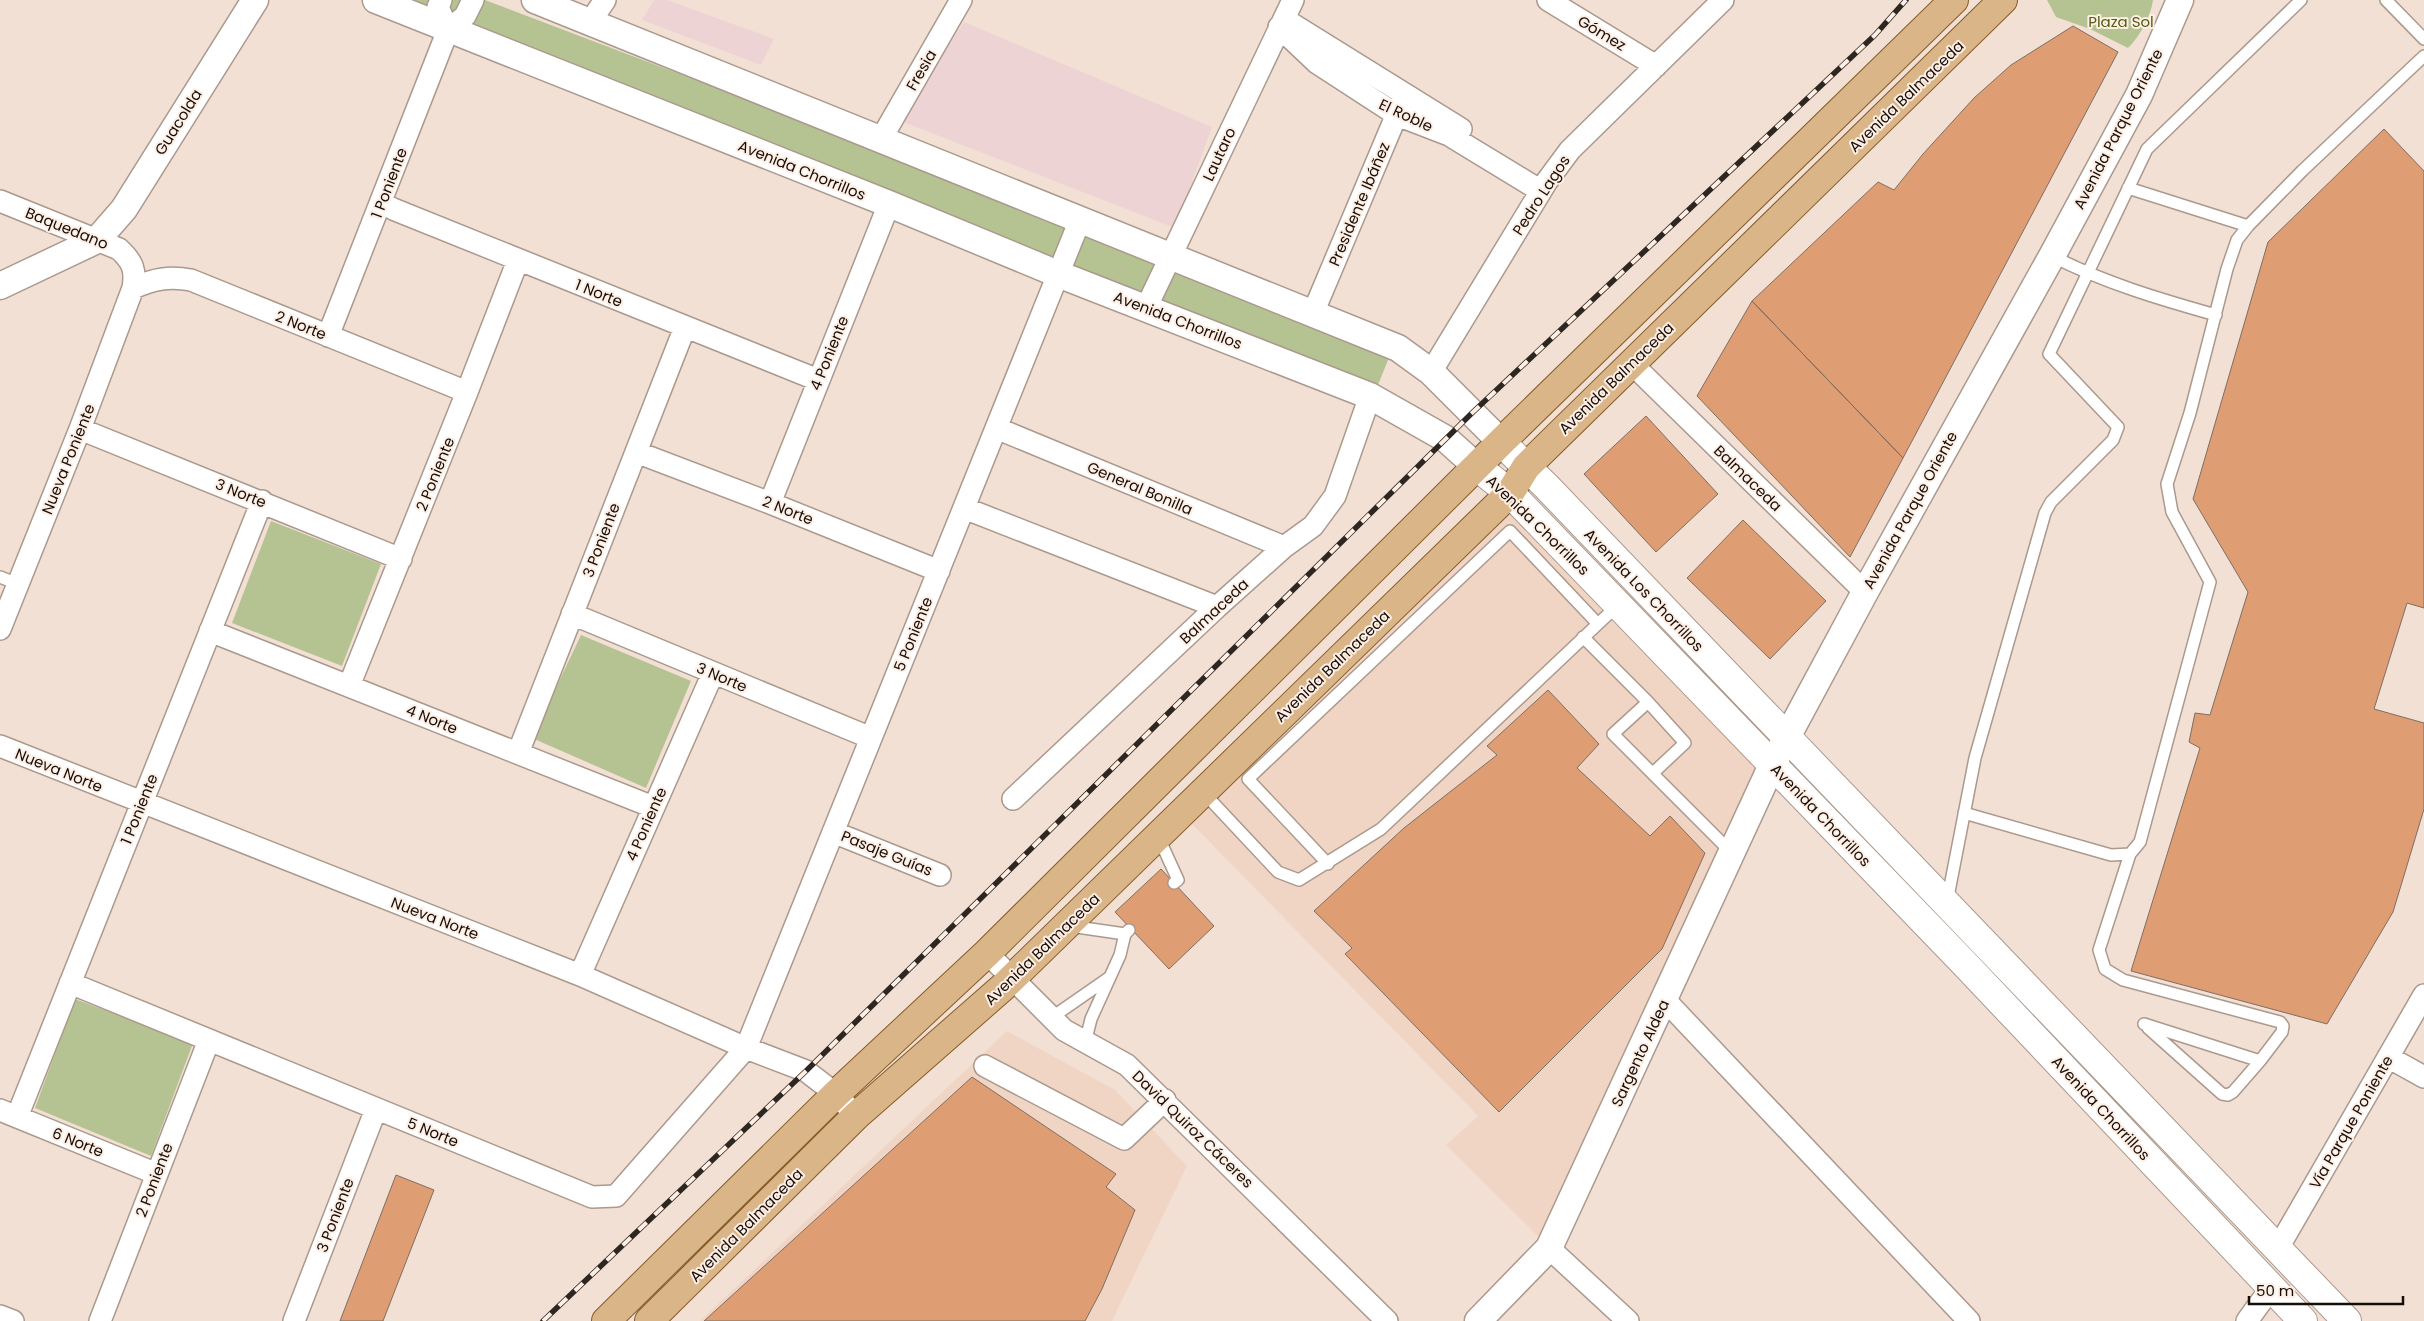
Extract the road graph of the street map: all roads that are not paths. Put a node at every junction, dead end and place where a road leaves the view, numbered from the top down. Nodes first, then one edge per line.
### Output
1 (255, 0) edge
2 (376, 0) edge
3 (441, 0) edge
4 (473, 0) edge
5 (535, 0) edge
6 (605, 0) edge
7 (961, 0) edge
8 (1548, 0) edge
9 (1723, 0) edge
10 (1954, 0) edge
11 (2003, 0) edge
12 (2162, 0) edge
13 (2180, 0) edge
14 (2301, 0) edge
15 (2386, 0) edge
16 (1285, 15) edge
17 (590, 22) junction
18 (448, 30) junction
19 (2424, 39) edge
20 (2424, 56) edge
21 (1656, 66) junction
22 (1406, 95) junction
23 (1397, 115) junction
24 (881, 139) junction
25 (1544, 186) junction
26 (2128, 188) junction
27 (0, 201) edge
28 (382, 202) junction
29 (889, 204) junction
30 (1080, 220) junction
31 (2248, 226) junction
32 (97, 240) junction
33 (2052, 256) junction
34 (1171, 257) junction
35 (518, 260) junction
36 (1058, 274) junction
37 (2088, 274) junction
38 (0, 286) edge
39 (133, 288) junction
40 (1146, 308) junction
41 (1313, 313) junction
42 (2216, 316) junction
43 (685, 328) junction
44 (328, 336) junction
45 (1631, 363) junction
46 (1431, 372) junction
47 (818, 380) junction
48 (468, 392) junction
49 (1370, 396) junction
50 (996, 428) junction
51 (80, 429) junction
52 (1501, 442) junction
53 (636, 452) junction
54 (1477, 467) junction
55 (1526, 467) junction
56 (1510, 493) junction
57 (262, 501) junction
58 (770, 503) junction
59 (964, 508) junction
60 (1284, 547) junction
61 (401, 558) junction
62 (939, 571) junction
63 (9, 581) edge
64 (1865, 592) junction
65 (1618, 605) junction
66 (1217, 607) junction
67 (572, 614) junction
68 (1598, 624) junction
69 (0, 629) edge
70 (210, 631) junction
71 (1583, 637) junction
72 (713, 673) junction
73 (348, 686) junction
74 (1648, 702) junction
75 (871, 738) junction
76 (1787, 738) junction
77 (0, 746) edge
78 (518, 753) junction
79 (1772, 765) junction
80 (1652, 773) junction
81 (1204, 792) junction
82 (1013, 799) dead end
83 (142, 803) junction
84 (653, 807) junction
85 (1964, 813) junction
86 (833, 832) junction
87 (1158, 836) junction
88 (1732, 853) junction
89 (2130, 854) junction
90 (1328, 864) junction
91 (940, 875) dead end
92 (1174, 883) dead end
93 (1946, 904) junction
94 (1067, 926) junction
95 (987, 953) junction
96 (580, 975) junction
97 (1112, 976) junction
98 (1013, 978) junction
99 (70, 983) junction
100 (2424, 995) edge
101 (1665, 1000) junction
102 (2055, 1017) junction
103 (1051, 1018) junction
104 (2033, 1036) junction
105 (208, 1040) junction
106 (1085, 1043) junction
107 (746, 1048) junction
108 (2388, 1057) junction
109 (2260, 1060) junction
110 (985, 1066) dead end
111 (2424, 1077) edge
112 (836, 1094) junction
113 (1165, 1100) junction
114 (376, 1109) junction
115 (8, 1114) edge
116 (856, 1116) junction
117 (157, 1174) junction
118 (1549, 1248) junction
119 (2278, 1248) junction
120 (2271, 1288) junction
121 (0, 1316) edge
122 (13, 1321) edge
123 (100, 1321) edge
124 (294, 1321) edge
125 (606, 1321) edge
126 (649, 1321) edge
127 (1388, 1321) edge
128 (1478, 1321) edge
129 (1628, 1321) edge
130 (1969, 1321) edge
131 (2247, 1321) edge
132 (2303, 1321) edge
133 (2347, 1321) edge

1 - 32 street, Guacolda
2 - 18 street, Avenida Chorrillos
3 - 18 street
4 - 18 street, 1 Poniente
5 - 17 street
6 - 17 street
7 - 24 street, Fresia
8 - 21 street, Gómez
9 - 21 street, Pedro Lagos
10 - 52 main road, Avenida Balmaceda
11 - 45 main road, Avenida Balmaceda
12 - 33 street, Avenida Parque Oriente
13 - 33 street, Avenida Parque Oriente
14 - 26 lane
15 - 19 lane
16 - 22 street, El Roble
16 - 23 street, El Roble
16 - 34 street, Lautaro
17 - 24 street
18 - 28 street, 1 Poniente
18 - 29 street, Avenida Chorrillos
20 - 31 lane
21 - 25 street, Pedro Lagos
22 - 23 street, Presidente Ibáñez
22 - 25 street, El Roble
23 - 25 street, El Roble
23 - 41 street, Presidente Ibáñez
24 - 30 street
25 - 46 street, Pedro Lagos
26 - 31 lane
26 - 37 lane
27 - 32 street, Baquedano
28 - 35 street, 1 Norte
28 - 44 street, 1 Poniente
29 - 36 street, Avenida Chorrillos
29 - 47 street, 4 Poniente
30 - 34 street
30 - 36 street, 5 Poniente
31 - 42 lane
32 - 38 street
32 - 39 street, Baquedano
33 - 37 lane
33 - 64 street, Avenida Parque Oriente
34 - 40 street, Lautaro
34 - 41 street
35 - 43 street, 1 Norte
35 - 48 street, 2 Poniente
36 - 40 street, Avenida Chorrillos
36 - 50 street, 5 Poniente
37 - 42 lane
37 - 85 lane
39 - 44 street, 2 Norte
39 - 51 street, Nueva Poniente
40 - 49 street, Avenida Chorrillos
41 - 46 street
42 - 89 lane
43 - 47 street, 1 Norte
43 - 53 street, 3 Poniente
44 - 48 street, 2 Norte
45 - 55 main road, Avenida Balmaceda
45 - 64 street, Balmaceda
46 - 52 street
47 - 58 street, 4 Poniente
48 - 61 street, 2 Poniente
49 - 54 street, Avenida Chorrillos
49 - 60 street, Balmaceda
50 - 59 street, 5 Poniente
50 - 60 street, General Bonilla
51 - 57 street, 3 Norte
51 - 63 street, Nueva Poniente
52 - 54 main road, Avenida Balmaceda
52 - 55 main road, Avenida Los Chorrillos
53 - 58 street, 2 Norte
53 - 67 street, 3 Poniente
54 - 56 main road, Avenida Chorrillos
54 - 95 main road, Avenida Balmaceda
55 - 56 main road, Avenida Balmaceda
55 - 76 main road, Avenida Los Chorrillos
56 - 65 main road, Avenida Chorrillos
56 - 81 main road, Avenida Balmaceda
57 - 61 street, 3 Norte
57 - 70 street, 1 Poniente
58 - 62 street, 2 Norte
59 - 62 street, 5 Poniente
59 - 66 street
60 - 66 street, Balmaceda
61 - 73 street, 2 Poniente
62 - 75 street, 5 Poniente
63 - 69 street, Nueva Poniente
64 - 76 street, Avenida Parque Oriente
65 - 68 lane
65 - 79 main road, Avenida Chorrillos
66 - 82 street, Balmaceda
67 - 72 street, 3 Norte
67 - 78 street, 3 Poniente
68 - 71 lane
68 - 90 lane
70 - 73 street, 4 Norte
70 - 83 street, 1 Poniente
71 - 74 lane
71 - 90 lane
72 - 75 street, 3 Norte
72 - 84 street, 4 Poniente
73 - 78 street, 4 Norte
74 - 80 lane
74 - 80 lane
75 - 86 street, 5 Poniente
76 - 79 street, Avenida Parque Oriente
76 - 93 main road, Avenida Chorrillos
77 - 83 street, Nueva Norte
78 - 84 street, 4 Norte
79 - 88 street, Sargento Aldea
79 - 104 main road, Avenida Chorrillos
80 - 88 lane
81 - 87 main road, Avenida Balmaceda
81 - 90 lane
83 - 96 street, Nueva Norte
83 - 99 street, 1 Poniente
84 - 96 street, 4 Poniente
85 - 89 lane
85 - 93 lane
86 - 91 street, Pasaje Guías
86 - 107 street, 5 Poniente
87 - 92 lane
87 - 94 main road, Avenida Balmaceda
88 - 101 street, Sargento Aldea
89 - 109 lane
93 - 102 main road, Avenida Chorrillos
94 - 97 lane
94 - 98 main road, Avenida Balmaceda
95 - 98 street, David Quiroz Cáceres
95 - 112 main road, Avenida Balmaceda
96 - 107 street, Nueva Norte
97 - 103 lane
97 - 106 lane
98 - 103 street, David Quiroz Cáceres
98 - 116 main road, Avenida Balmaceda
99 - 105 street, 5 Norte
99 - 115 street, 1 Poniente
100 - 108 street, Vía Parque Poniente
101 - 118 street, Sargento Aldea
101 - 130 street
102 - 104 main road
102 - 119 main road, Avenida Chorrillos
103 - 106 street, David Quiroz Cáceres
104 - 120 main road, Avenida Chorrillos
105 - 114 street, 5 Norte
105 - 117 street, 2 Poniente
106 - 113 street, David Quiroz Cáceres
107 - 112 street, Nueva Norte
107 - 114 street, 5 Norte
108 - 111 street
108 - 119 street, Vía Parque Poniente
109 - 109 lane
110 - 113 street
112 - 116 street, Nueva Norte
112 - 125 main road, Avenida Balmaceda
113 - 127 street, David Quiroz Cáceres
114 - 124 street, 3 Poniente
115 - 117 street, 6 Norte
116 - 126 main road, Avenida Balmaceda
117 - 123 street, 2 Poniente
118 - 128 street, Sargento Aldea
118 - 129 street
119 - 133 main road, Avenida Chorrillos
120 - 131 street
120 - 132 main road, Avenida Chorrillos
121 - 122 street

